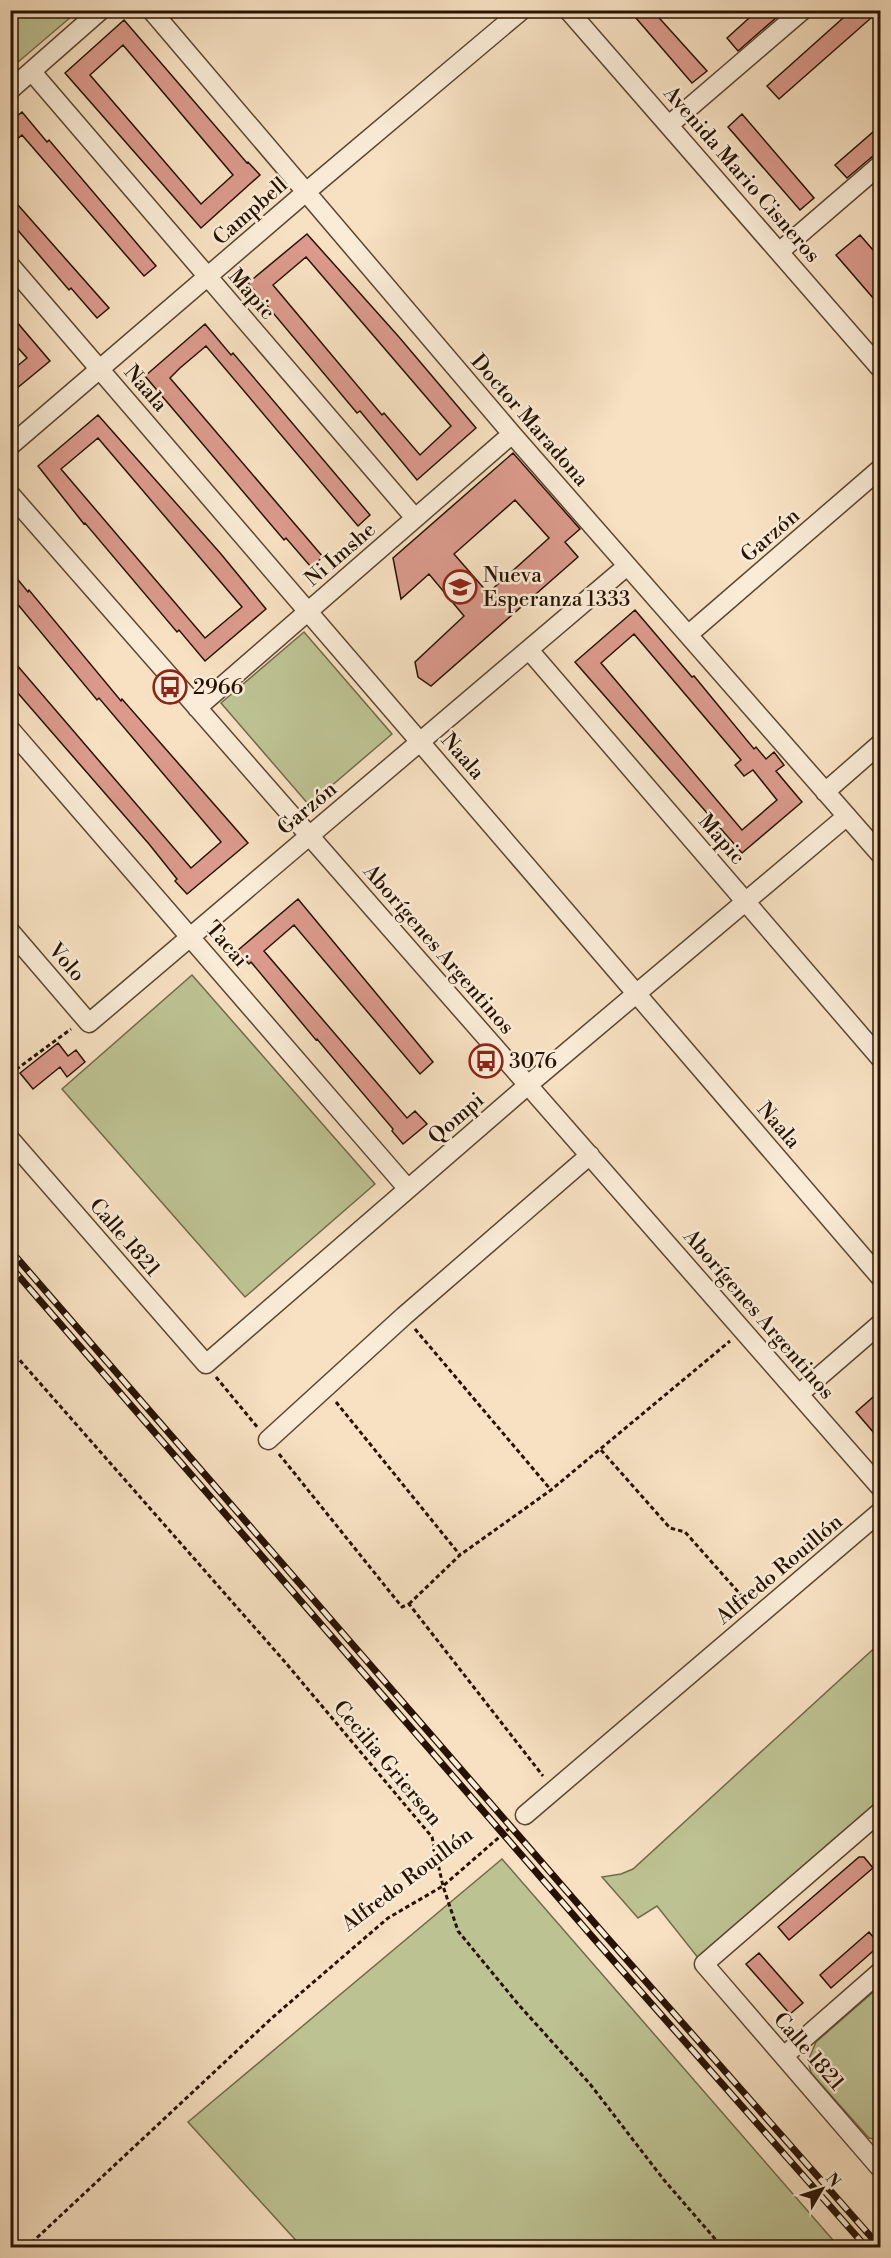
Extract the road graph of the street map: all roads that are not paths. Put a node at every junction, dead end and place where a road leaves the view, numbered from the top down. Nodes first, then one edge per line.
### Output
1 (101, 10) edge
2 (151, 10) edge
3 (522, 10) edge
4 (568, 10) edge
5 (803, 10) edge
6 (32, 72) junction
7 (10, 90) edge
8 (669, 126) junction
9 (880, 165) edge
10 (306, 192) junction
11 (779, 252) junction
12 (10, 265) edge
13 (208, 278) junction
14 (880, 368) edge
15 (100, 370) junction
16 (512, 434) junction
17 (10, 446) edge
18 (880, 469) edge
19 (10, 494) edge
20 (415, 518) junction
21 (627, 567) junction
22 (308, 611) junction
23 (689, 634) junction
24 (529, 650) junction
25 (197, 708) junction
26 (10, 729) edge
27 (421, 742) junction
28 (880, 744) edge
29 (825, 792) junction
30 (847, 816) junction
31 (309, 835) junction
32 (880, 854) edge
33 (746, 902) junction
34 (10, 931) edge
35 (190, 937) junction
36 (638, 994) junction
37 (89, 1023) joint
38 (880, 1058) edge
39 (528, 1085) junction
40 (10, 1139) edge
41 (590, 1155) junction
42 (408, 1189) junction
43 (880, 1277) edge
44 (880, 1324) edge
45 (206, 1364) joint
46 (799, 1394) junction
47 (268, 1440) road end
48 (880, 1487) edge
49 (880, 1512) edge
50 (880, 1812) edge
51 (525, 1815) road end
52 (880, 1972) edge
53 (784, 2056) junction
54 (879, 2162) edge

1 - 6 street
2 - 10 street, Doctor Maradona
3 - 10 street, Campbell
4 - 8 street, Avenida Mario Cisneros
5 - 8 street
6 - 7 street
6 - 13 street, Mapic
8 - 11 street, Avenida Mario Cisneros
9 - 11 street
10 - 13 street, Campbell
10 - 16 street, Doctor Maradona
11 - 14 street, Avenida Mario Cisneros
12 - 15 street, Naala
13 - 15 street, Campbell
13 - 20 street, Mapic
15 - 17 street, Campbell
15 - 22 street, Naala
16 - 20 street, Ni Imshe
16 - 21 street, Doctor Maradona
18 - 23 street, Garzón
19 - 25 street, Aborígenes Argentinos
20 - 22 street, Ni Imshe
21 - 23 street, Doctor Maradona
21 - 24 street, Garzón
22 - 25 street, Ni Imshe
22 - 27 street, Naala
23 - 29 street, Doctor Maradona
24 - 27 street, Garzón
24 - 33 street, Mapic
25 - 31 street, Aborígenes Argentinos
26 - 35 street, Tacai
27 - 31 street, Garzón
27 - 36 street, Naala
28 - 29 street
29 - 30 street, Doctor Maradona
30 - 32 street, Doctor Maradona
30 - 33 street, Qompi
31 - 35 street, Garzón
31 - 39 street, Aborígenes Argentinos
33 - 36 street, Qompi
33 - 38 street, Mapic
34 - 37 street, Volo
35 - 37 street, Garzón
35 - 42 street, Tacai
36 - 39 street, Qompi
36 - 43 street, Naala
39 - 41 street, Aborígenes Argentinos
39 - 42 street, Qompi
40 - 45 street, Calle 1821
41 - 46 street, Aborígenes Argentinos
41 - 47 street
42 - 45 street, Qompi
44 - 46 street
46 - 48 street, Aborígenes Argentinos
49 - 51 street, Alfredo Rouillón
50 - 53 street, Calle 1821
52 - 53 street
53 - 54 street, Calle 1821

